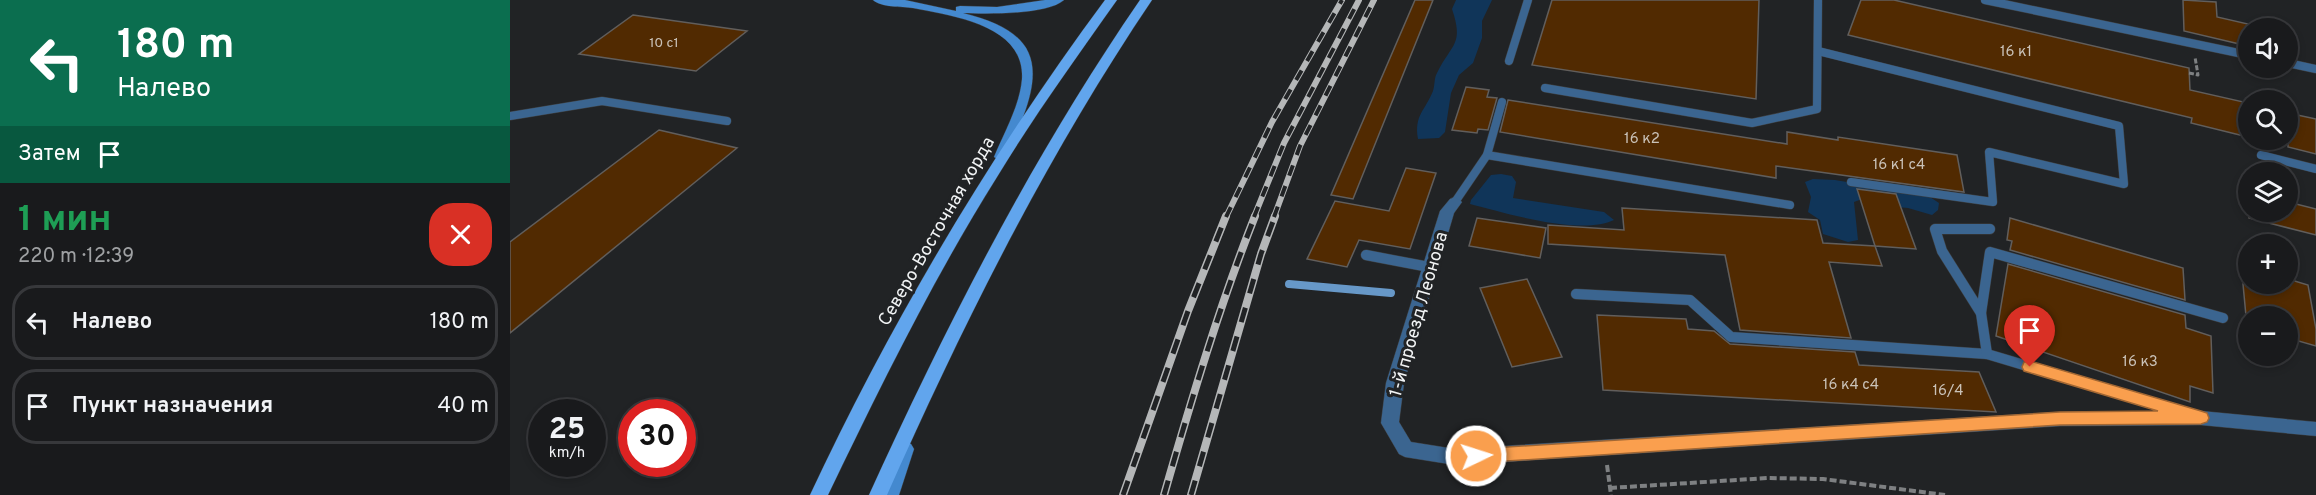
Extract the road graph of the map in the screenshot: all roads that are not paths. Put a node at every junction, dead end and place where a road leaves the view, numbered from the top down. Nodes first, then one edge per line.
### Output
1 (879, 0) edge
2 (1058, 0) edge
3 (1111, 0) edge
4 (1146, 0) edge
5 (1528, 0) edge
6 (1818, 0) edge
7 (1985, 0) edge
8 (914, 5) junction
9 (1818, 51) junction
10 (2238, 53) edge
11 (1509, 61) dead end
12 (2298, 65) edge
13 (2316, 69) edge
14 (1545, 88) dead end
15 (1502, 102) dead end
16 (510, 116) edge
17 (727, 121) dead end
18 (1487, 155) junction
19 (2261, 156) dead end
20 (1001, 157) junction
21 (2316, 169) edge
22 (1851, 182) dead end
23 (1455, 202) joint
24 (1790, 206) dead end
25 (1990, 229) dead end
26 (1366, 255) dead end
27 (1429, 267) junction
28 (1576, 294) dead end
29 (1981, 313) junction
30 (2223, 318) dead end
31 (1987, 354) junction
32 (926, 387) junction
33 (2201, 418) junction
34 (2316, 429) edge
35 (819, 495) edge
36 (878, 495) edge
37 (890, 495) edge

1 - 8 main road
2 - 8 main road
3 - 20 main road, Северо-Восточная хорда
4 - 32 main road
5 - 11 lane
6 - 9 lane
7 - 10 lane
8 - 20 main road
9 - 14 lane
9 - 22 lane
12 - 13 lane
15 - 18 lane
16 - 17 lane
18 - 23 lane
18 - 24 lane
19 - 21 lane
20 - 35 main road, Северо-Восточная хорда
23 - 27 street, 1-й проезд Леонова
25 - 29 lane
26 - 27 lane
27 - 33 street, 1-й проезд Леонова
28 - 31 lane
29 - 30 lane
29 - 31 lane
31 - 33 lane
32 - 36 main road
32 - 37 main road
33 - 34 street, 1-й проезд Леонова

